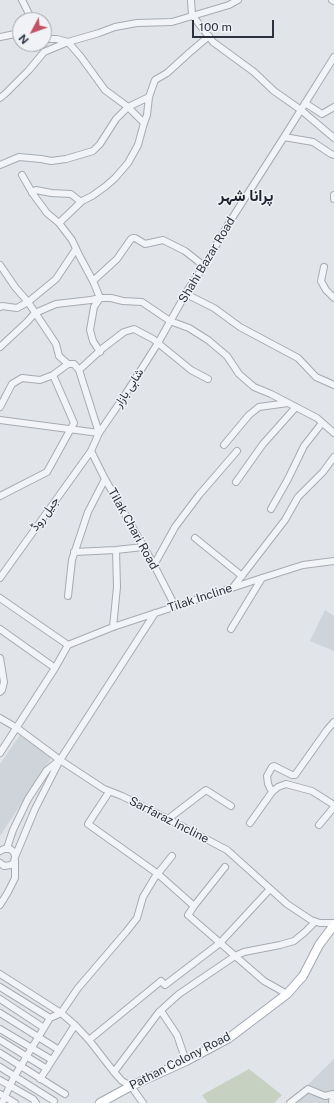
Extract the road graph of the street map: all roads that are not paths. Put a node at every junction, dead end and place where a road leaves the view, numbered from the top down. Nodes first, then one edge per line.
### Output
1 (191, 0) edge
2 (238, 0) edge
3 (24, 1) edge
4 (29, 12) edge
5 (192, 16) junction
6 (12, 35) edge
7 (209, 36) junction
8 (0, 37) edge
9 (52, 39) edge
10 (68, 42) junction
11 (334, 57) edge
12 (149, 97) junction
13 (0, 98) edge
14 (305, 103) junction
15 (128, 107) junction
16 (334, 107) edge
17 (301, 110) junction
18 (144, 122) junction
19 (284, 137) junction
20 (334, 138) edge
21 (334, 155) edge
22 (0, 165) edge
23 (22, 174) dead end
24 (32, 193) junction
25 (334, 196) edge
26 (334, 199) edge
27 (81, 202) junction
28 (58, 223) junction
29 (76, 249) junction
30 (0, 265) edge
31 (204, 266) junction
32 (324, 267) dead end
33 (3, 272) edge
34 (93, 281) junction
35 (186, 294) junction
36 (100, 298) junction
37 (334, 298) edge
38 (28, 302) junction
39 (0, 307) edge
40 (35, 313) junction
41 (170, 321) junction
42 (158, 343) junction
43 (0, 347) edge
44 (100, 352) junction
45 (68, 364) junction
46 (79, 370) junction
47 (53, 375) junction
48 (208, 379) dead end
49 (334, 385) edge
50 (288, 403) junction
51 (0, 407) edge
52 (296, 407) junction
53 (0, 420) edge
54 (322, 423) junction
55 (72, 426) junction
56 (99, 433) junction
57 (334, 433) edge
58 (224, 445) dead end
59 (91, 451) junction
60 (237, 451) dead end
61 (334, 457) edge
62 (104, 479) junction
63 (236, 482) dead end
64 (0, 496) edge
65 (271, 508) dead end
66 (195, 538) dead end
67 (143, 547) junction
68 (116, 550) junction
69 (74, 552) junction
70 (334, 560) edge
71 (154, 565) junction
72 (242, 576) junction
73 (0, 578) edge
74 (262, 578) junction
75 (234, 586) junction
76 (68, 596) dead end
77 (0, 598) edge
78 (175, 606) junction
79 (154, 613) junction
80 (113, 627) junction
81 (0, 629) edge
82 (231, 629) dead end
83 (68, 645) junction
84 (0, 658) edge
85 (55, 668) junction
86 (0, 692) edge
87 (0, 718) edge
88 (334, 722) edge
89 (17, 728) junction
90 (0, 753) edge
91 (60, 760) junction
92 (109, 792) junction
93 (272, 792) junction
94 (231, 806) dead end
95 (334, 806) edge
96 (168, 818) junction
97 (250, 823) dead end
98 (319, 825) dead end
99 (2, 850) edge
100 (172, 856) dead end
101 (15, 858) junction
102 (3, 864) edge
103 (225, 867) dead end
104 (158, 874) junction
105 (12, 884) junction
106 (270, 889) junction
107 (0, 904) edge
108 (194, 906) junction
109 (315, 922) junction
110 (334, 924) edge
111 (220, 943) junction
112 (235, 956) junction
113 (0, 974) edge
114 (0, 987) edge
115 (287, 994) junction
116 (0, 999) edge
117 (161, 1011) junction
118 (0, 1013) edge
119 (61, 1013) junction
120 (50, 1018) junction
121 (75, 1025) junction
122 (44, 1028) junction
123 (0, 1030) edge
124 (39, 1037) junction
125 (0, 1040) edge
126 (89, 1040) junction
127 (32, 1048) junction
128 (59, 1050) junction
129 (0, 1053) edge
130 (26, 1057) junction
131 (52, 1060) junction
132 (186, 1060) junction
133 (20, 1066) junction
134 (0, 1067) edge
135 (47, 1069) junction
136 (114, 1072) junction
137 (14, 1076) junction
138 (40, 1079) junction
139 (0, 1080) edge
140 (10, 1086) junction
141 (131, 1086) junction
142 (333, 1093) edge
143 (65, 1094) dead end
144 (2, 1095) edge
145 (113, 1100) edge
146 (54, 1101) dead end
147 (2, 1103) edge
148 (14, 1103) edge
149 (36, 1103) edge
150 (100, 1103) edge
151 (143, 1103) edge
152 (290, 1103) edge
153 (332, 1103) edge

1 - 5 street
2 - 5 street
3 - 4 street
5 - 7 street
5 - 10 street
6 - 8 street
7 - 12 street
7 - 17 street
9 - 10 street
10 - 13 street
10 - 15 street
11 - 14 street, Shahi Bazar Road
12 - 15 street
12 - 18 street
14 - 16 street
14 - 17 street, Shahi Bazar Road
15 - 18 street
15 - 22 street
17 - 19 street, Shahi Bazar Road
17 - 20 street
18 - 27 street
19 - 21 street
19 - 31 street, Shahi Bazar Road
23 - 24 street
24 - 27 street
24 - 28 street
25 - 26 street
27 - 28 street
28 - 29 street
29 - 34 street
29 - 38 street
30 - 33 street
31 - 34 street
31 - 35 street, Shahi Bazar Road
32 - 37 street
33 - 38 street
34 - 36 street
35 - 41 street, Shahi Bazar Road
35 - 49 street
36 - 40 street
36 - 41 street
36 - 44 street
38 - 39 street
38 - 40 street
40 - 43 street
40 - 45 street
41 - 42 street, Shahi Bazar Road
41 - 50 street
42 - 44 street
42 - 48 street
42 - 56 street, شاہی بازار
44 - 46 street
45 - 46 street
45 - 47 street
46 - 56 street
47 - 51 street
47 - 55 street
50 - 52 street
50 - 58 street
52 - 54 street
52 - 63 street
53 - 55 street
54 - 57 street
54 - 65 street
55 - 56 street
55 - 64 street
56 - 59 street, شاہی بازار
59 - 62 street, Tilak Chari Road
59 - 73 street, جیل روڈ
60 - 71 street
61 - 72 street
62 - 67 street, Tilak Chari Road
62 - 69 street
66 - 72 street
67 - 68 street
67 - 71 street, Tilak Chari Road
68 - 69 street
68 - 80 street
69 - 76 street
70 - 74 street, Tilak Incline
71 - 78 street, Tilak Chari Road
72 - 75 street
74 - 75 street, Tilak Incline
74 - 82 street
75 - 78 street, Tilak Incline
77 - 83 street
78 - 79 street, Tilak Incline
79 - 80 street, Tilak Incline
79 - 91 street
80 - 83 street, Tilak Incline
81 - 85 street
83 - 85 street
84 - 86 street
85 - 89 street
87 - 89 street, Sarfaraz Incline
88 - 93 street
89 - 90 street
89 - 91 street, Sarfaraz Incline
91 - 92 street, Sarfaraz Incline
91 - 99 street
91 - 101 street
92 - 96 street, Sarfaraz Incline
92 - 104 street
93 - 95 street
93 - 97 street
94 - 96 street
95 - 98 street
96 - 106 street, Sarfaraz Incline
99 - 101 street
100 - 104 street
101 - 102 street
101 - 105 street
102 - 105 street
103 - 108 street
104 - 108 street
104 - 119 street
105 - 107 street
106 - 109 street, Sarfaraz Incline
106 - 111 street
108 - 111 street
109 - 110 street, Sarfaraz Incline
109 - 112 street
110 - 115 main road, Pathan Colony Road
111 - 112 street
111 - 126 street
112 - 115 street
112 - 117 street
113 - 119 street
114 - 120 street
115 - 132 main road, Pathan Colony Road
116 - 122 street
117 - 132 street
117 - 136 street
118 - 124 street
119 - 120 street
119 - 121 street
120 - 122 street
121 - 126 street
121 - 128 street
122 - 124 street
123 - 127 street
124 - 127 street
124 - 128 street
125 - 130 street
126 - 136 street
127 - 130 street
127 - 131 street
128 - 131 street
129 - 133 street
130 - 133 street
130 - 135 street
131 - 135 street
132 - 141 main road, Pathan Colony Road
133 - 137 street
133 - 138 street
134 - 137 street
135 - 138 street
136 - 141 street
137 - 140 street
137 - 146 street
138 - 143 street
139 - 140 street
140 - 144 street
140 - 149 street
141 - 145 main road, Pathan Colony Road
141 - 151 street
142 - 152 street
142 - 153 street
144 - 147 street
144 - 148 street
145 - 150 main road, Pathan Colony Road

